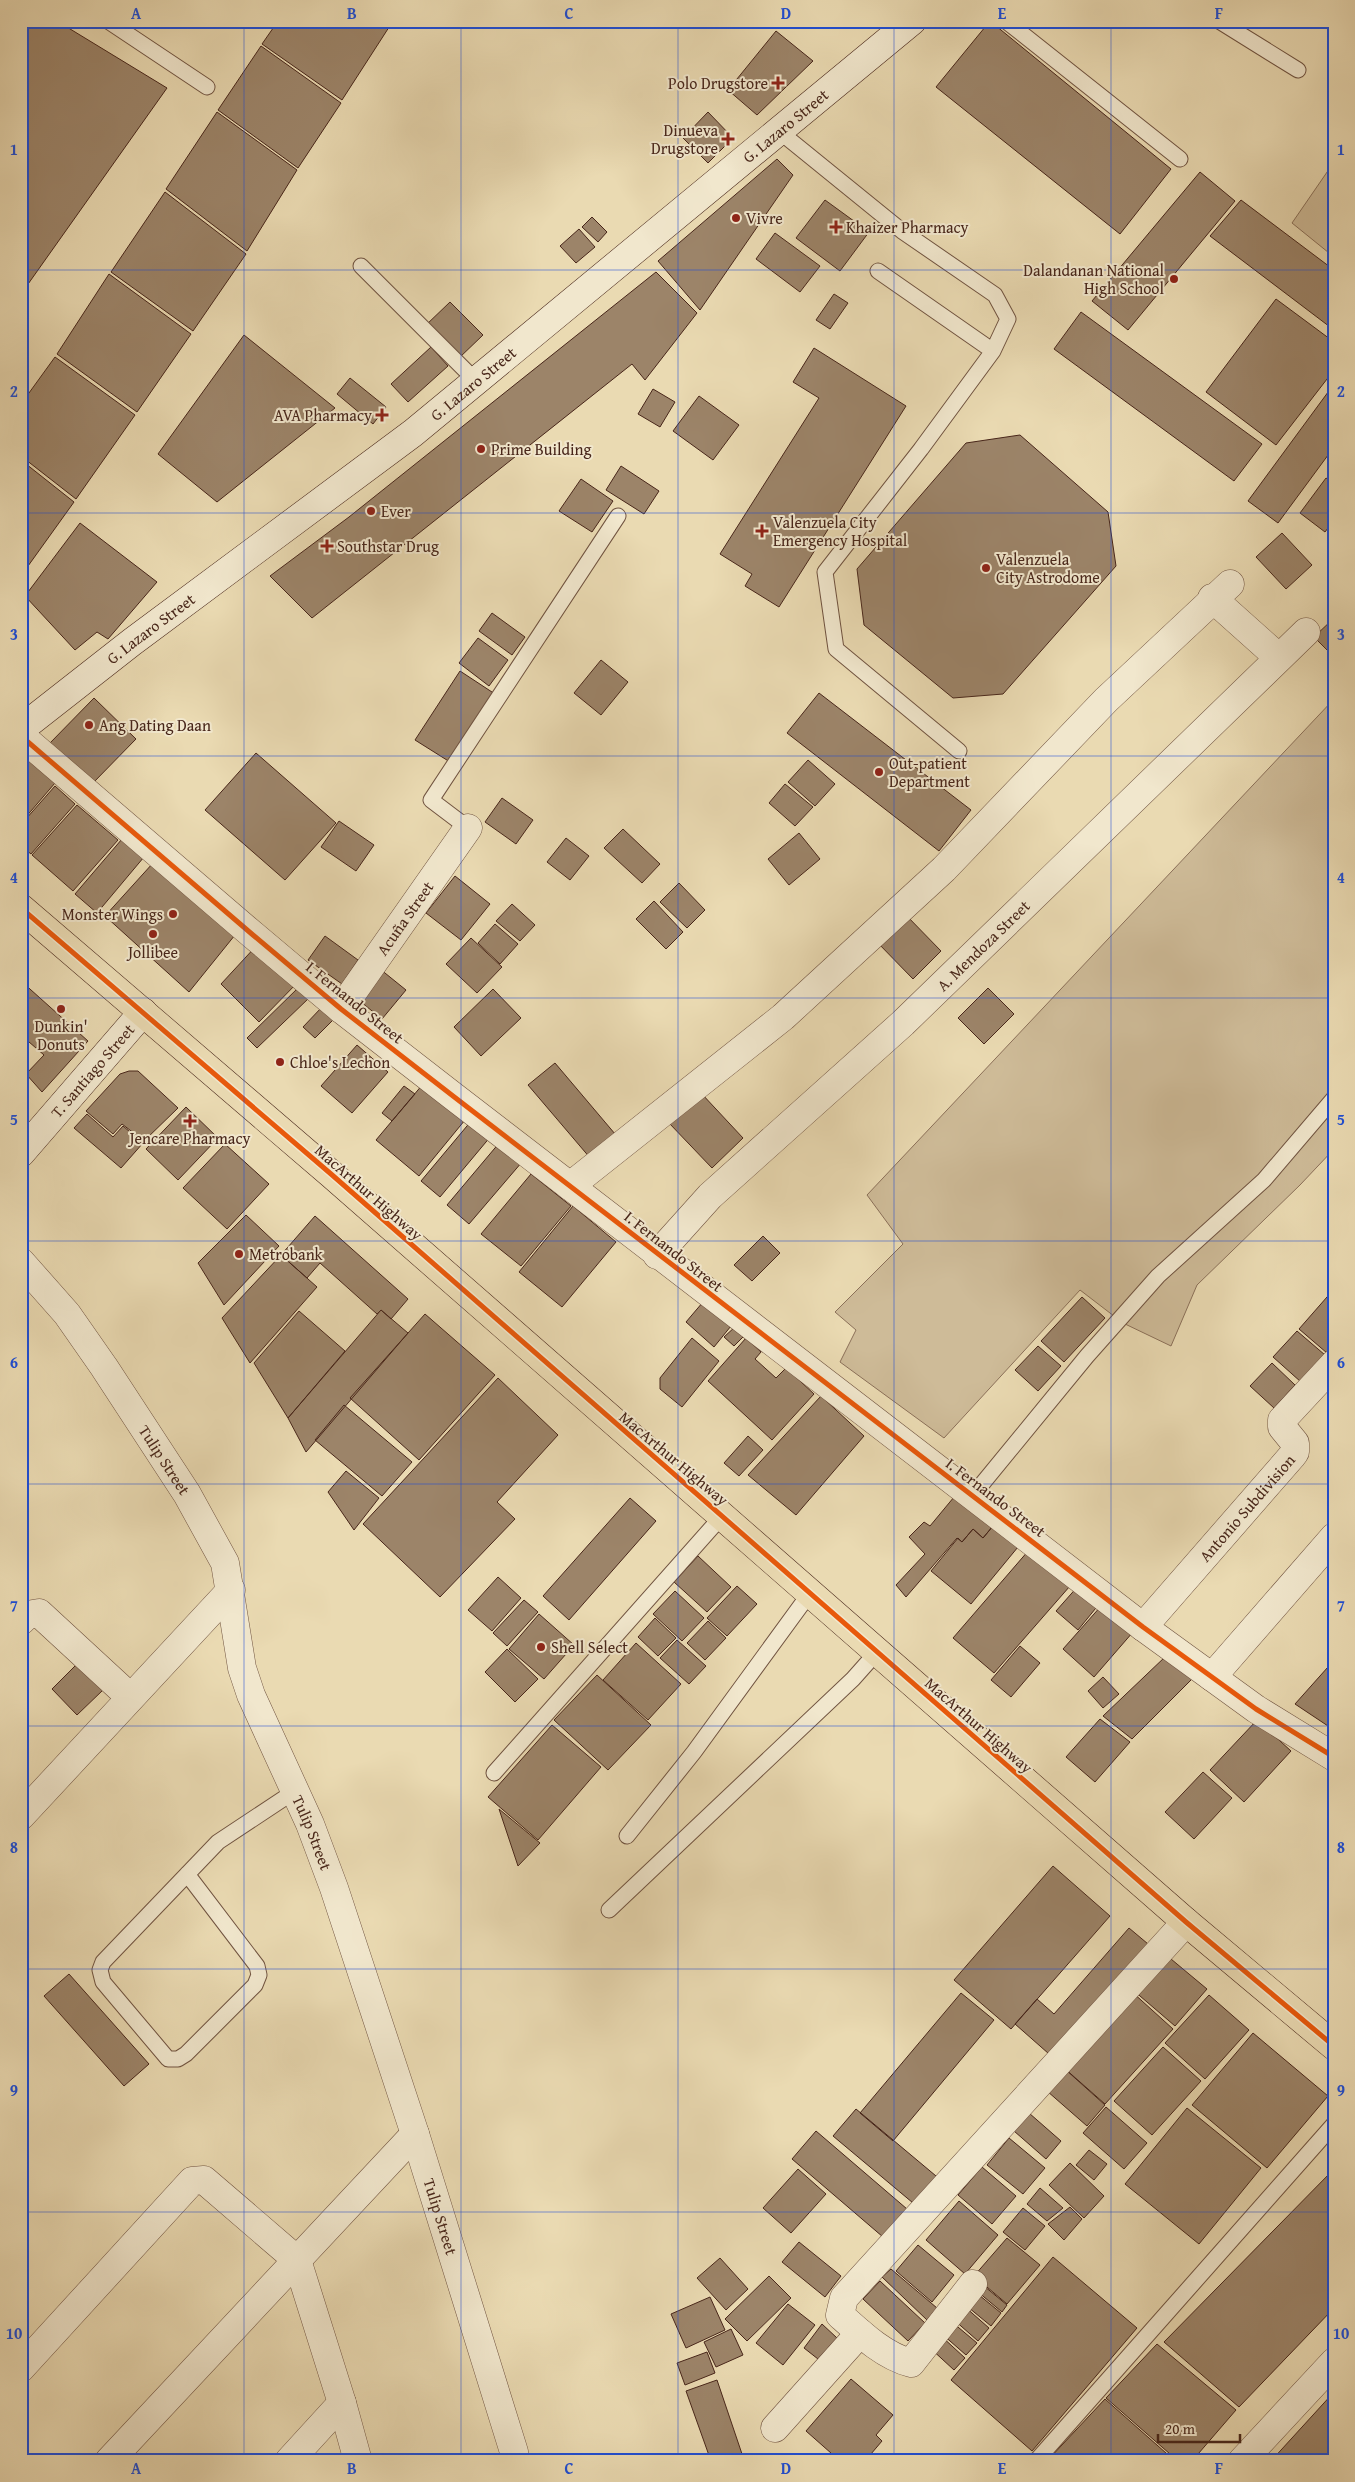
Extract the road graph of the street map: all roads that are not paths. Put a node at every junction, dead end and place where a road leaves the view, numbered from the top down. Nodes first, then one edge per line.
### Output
1 (108, 21) edge
2 (912, 21) edge
3 (1006, 21) edge
4 (1219, 21) edge
5 (1298, 70) dead end
6 (207, 87) dead end
7 (780, 132) junction
8 (1180, 159) dead end
9 (361, 266) dead end
10 (878, 271) dead end
11 (993, 351) junction
12 (476, 381) junction
13 (618, 516) dead end
14 (1306, 632) dead end
15 (1278, 658) junction
16 (21, 729) edge
17 (21, 736) edge
18 (959, 751) dead end
19 (468, 828) joint
20 (21, 908) edge
21 (341, 1008) junction
22 (143, 1012) junction
23 (1334, 1098) edge
24 (21, 1153) edge
25 (570, 1186) junction
26 (657, 1255) junction
27 (21, 1262) edge
28 (1334, 1364) edge
29 (973, 1495) junction
30 (723, 1515) junction
31 (1334, 1537) edge
32 (231, 1590) junction
33 (810, 1593) junction
34 (21, 1621) edge
35 (1143, 1626) junction
36 (877, 1652) junction
37 (1212, 1677) junction
38 (130, 1697) junction
39 (1334, 1758) edge
40 (494, 1773) dead end
41 (295, 1791) junction
42 (21, 1816) edge
43 (627, 1836) dead end
44 (187, 1874) junction
45 (609, 1910) dead end
46 (1186, 1922) junction
47 (1334, 2046) edge
48 (1334, 2124) edge
49 (415, 2134) junction
50 (297, 2260) junction
51 (973, 2284) dead end
52 (860, 2333) junction
53 (1334, 2362) edge
54 (21, 2368) edge
55 (342, 2403) junction
56 (775, 2428) dead end
57 (514, 2452) dead end
58 (109, 2461) edge
59 (289, 2461) edge
60 (358, 2461) edge
61 (1036, 2461) edge
62 (1242, 2461) edge

1 - 6 lane
2 - 7 street, G. Lazaro Street
3 - 8 lane
4 - 5 lane
7 - 11 lane
7 - 12 street, G. Lazaro Street
9 - 12 lane
10 - 11 lane
11 - 18 lane
12 - 16 street, G. Lazaro Street
13 - 19 lane
14 - 15 street, A. Mendoza Street
15 - 25 street
15 - 26 street, A. Mendoza Street
17 - 21 street, I. Fernando Street
19 - 21 street, Acuña Street
20 - 22 highway, MacArthur Highway
21 - 25 street, I. Fernando Street
22 - 24 street, T. Santiago Street
22 - 30 highway, MacArthur Highway
23 - 29 lane
25 - 26 street, I. Fernando Street
26 - 29 street, I. Fernando Street
27 - 32 street, Tulip Street
28 - 35 street, Antonio Subdivision
29 - 35 street, I. Fernando Street
30 - 33 highway, MacArthur Highway
30 - 40 lane
31 - 37 street
32 - 38 street
32 - 41 street, Tulip Street
33 - 36 highway, MacArthur Highway
33 - 43 lane
34 - 38 street
35 - 37 street, I. Fernando Street
36 - 45 lane
36 - 46 highway, MacArthur Highway
37 - 39 street, I. Fernando Street
38 - 42 street
41 - 44 lane
41 - 49 street, Tulip Street
44 - 44 lane
46 - 47 highway, MacArthur Highway
46 - 52 street
48 - 61 lane
49 - 50 street
49 - 57 street, Tulip Street
50 - 54 street
50 - 55 street
50 - 58 street
51 - 52 street
52 - 56 street
53 - 62 street
55 - 59 street
55 - 60 street

